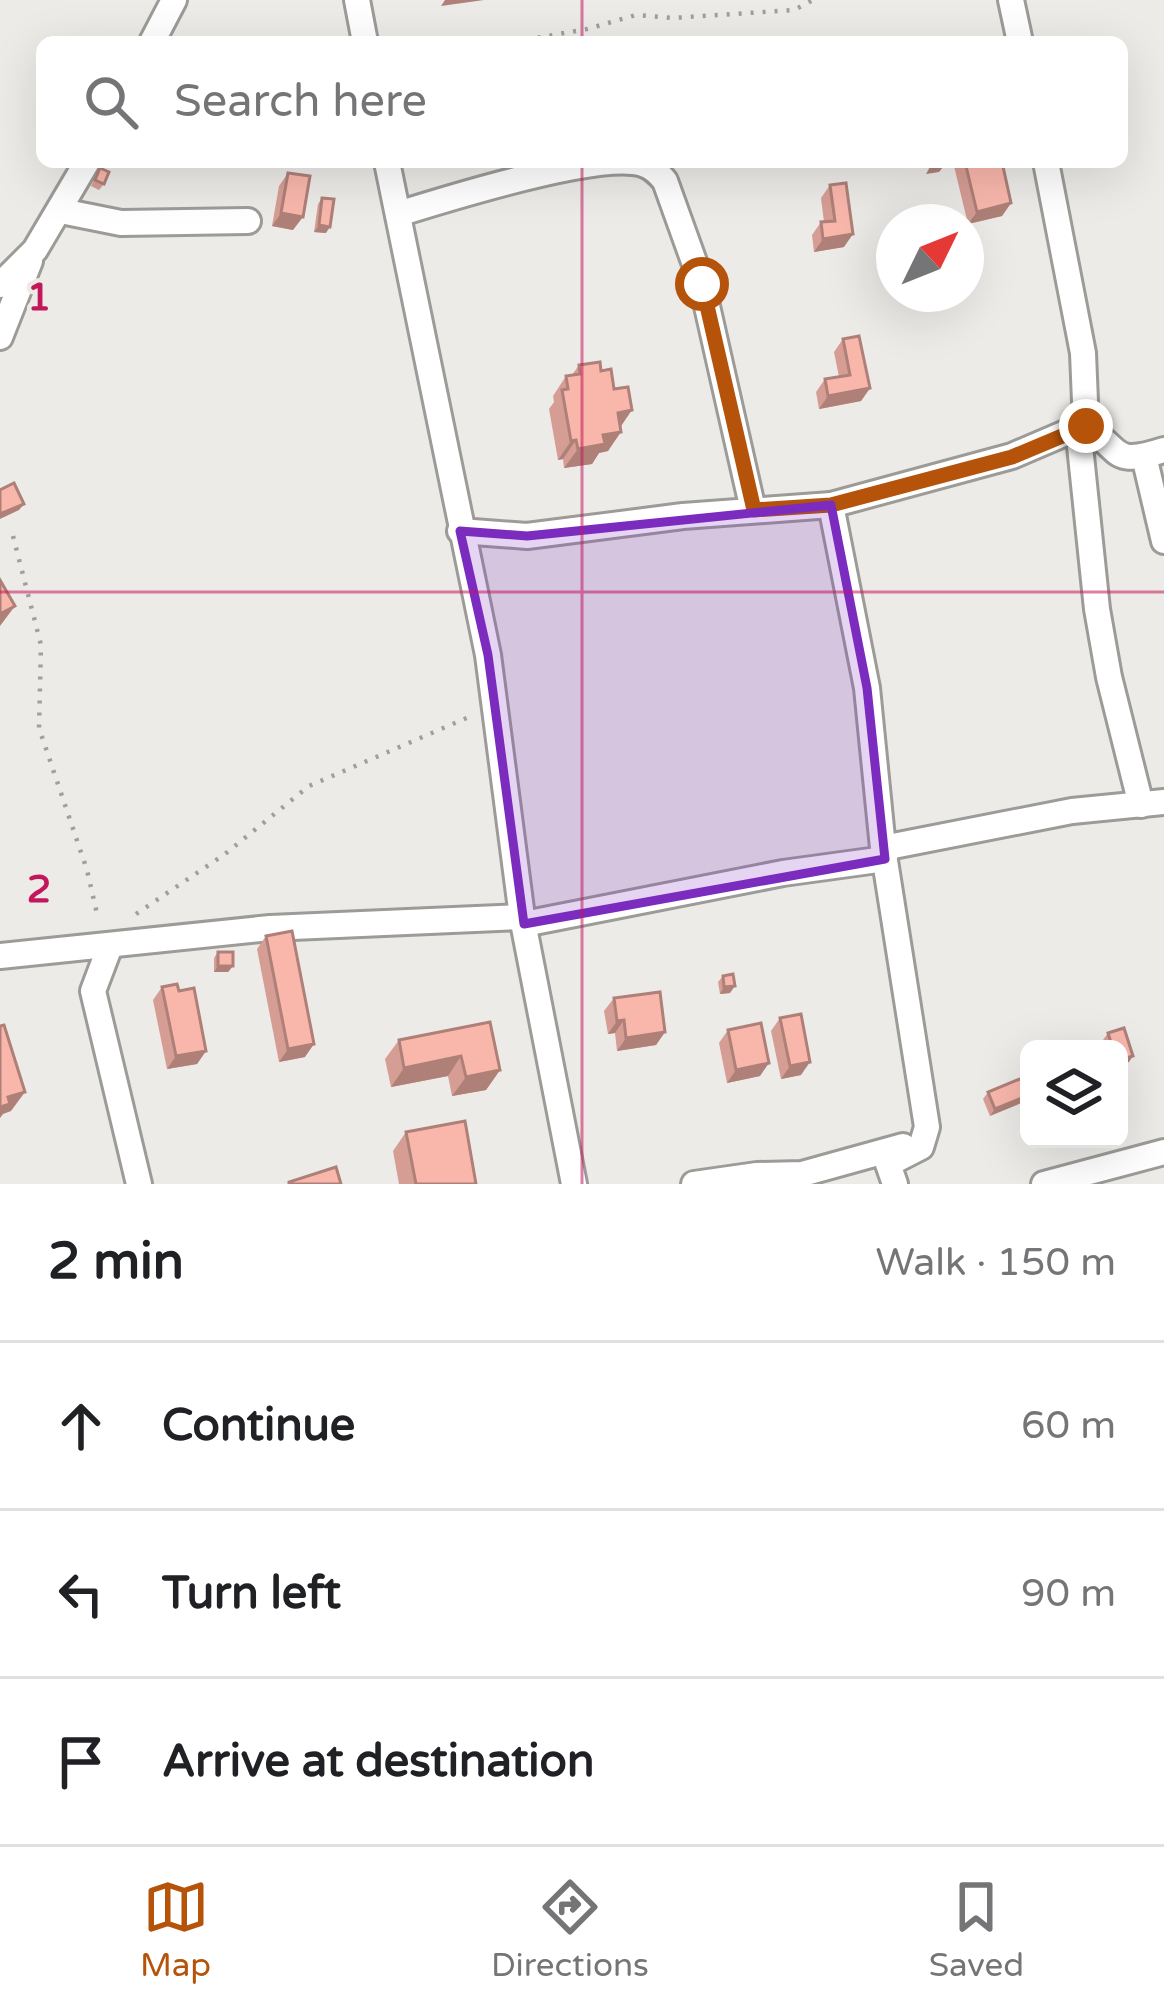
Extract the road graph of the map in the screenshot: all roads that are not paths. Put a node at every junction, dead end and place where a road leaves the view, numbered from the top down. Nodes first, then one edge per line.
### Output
1 (174, 0) edge
2 (357, 0) edge
3 (1011, 0) edge
4 (155, 36) edge
5 (363, 36) edge
6 (1019, 36) edge
7 (84, 168) edge
8 (388, 168) edge
9 (567, 168) edge
10 (646, 168) edge
11 (1047, 168) edge
12 (61, 211) junction
13 (398, 214) junction
14 (248, 221) dead end
15 (35, 250) junction
16 (0, 285) edge
17 (0, 337) edge
18 (1082, 427) junction
19 (1154, 453) edge
20 (831, 505) junction
21 (754, 510) junction
22 (460, 531) junction
23 (1164, 541) edge
24 (1153, 803) edge
25 (884, 853) junction
26 (523, 921) junction
27 (108, 940) junction
28 (0, 956) edge
29 (925, 1141) junction
30 (1164, 1152) edge
31 (139, 1184) edge
32 (574, 1184) edge
33 (694, 1184) edge
34 (895, 1184) edge
35 (1044, 1184) edge

1 - 4 street
2 - 5 street
3 - 6 street
7 - 12 street
8 - 13 street
9 - 13 street
10 - 21 street
11 - 18 street
12 - 14 street
12 - 15 street
13 - 22 street
15 - 16 street
15 - 17 street
18 - 19 street
18 - 20 street
18 - 24 street
19 - 23 street
20 - 21 street
20 - 25 street
21 - 22 street
22 - 26 street
24 - 25 street
25 - 26 street
25 - 29 street
26 - 27 street
26 - 32 street
27 - 28 street
27 - 31 street
29 - 33 street
29 - 34 street
30 - 35 street

